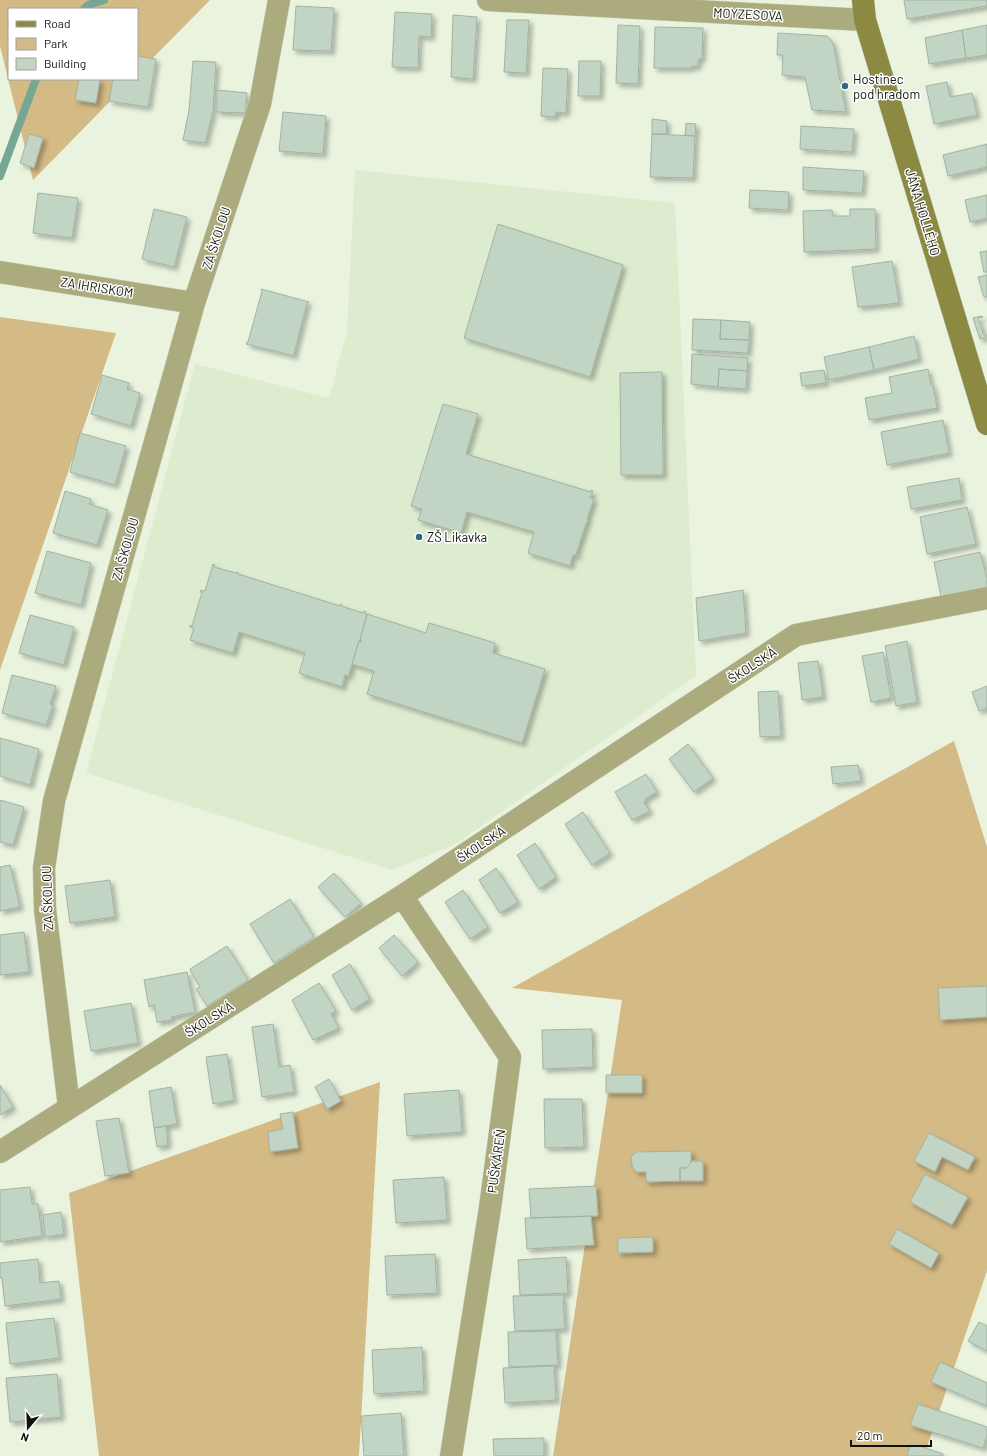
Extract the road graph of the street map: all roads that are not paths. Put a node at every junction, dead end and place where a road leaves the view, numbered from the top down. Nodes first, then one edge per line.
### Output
1 (279, 0) edge
2 (488, 0) edge
3 (864, 10) edge
4 (0, 272) edge
5 (194, 303) junction
6 (987, 424) edge
7 (987, 598) edge
8 (402, 896) junction
9 (69, 1107) junction
10 (0, 1152) edge
11 (451, 1456) edge

1 - 5 street, ZA ŠKOLOU
2 - 3 street, MOYZESOVA
3 - 6 street, JÁNA HOLLÉHO
4 - 5 street, ZA IHRISKOM
5 - 9 street, ZA ŠKOLOU
7 - 8 street, ŠKOLSKÁ
8 - 9 street, ŠKOLSKÁ
8 - 11 street, PUŠKÁREŇ
9 - 10 street, ŠKOLSKÁ

